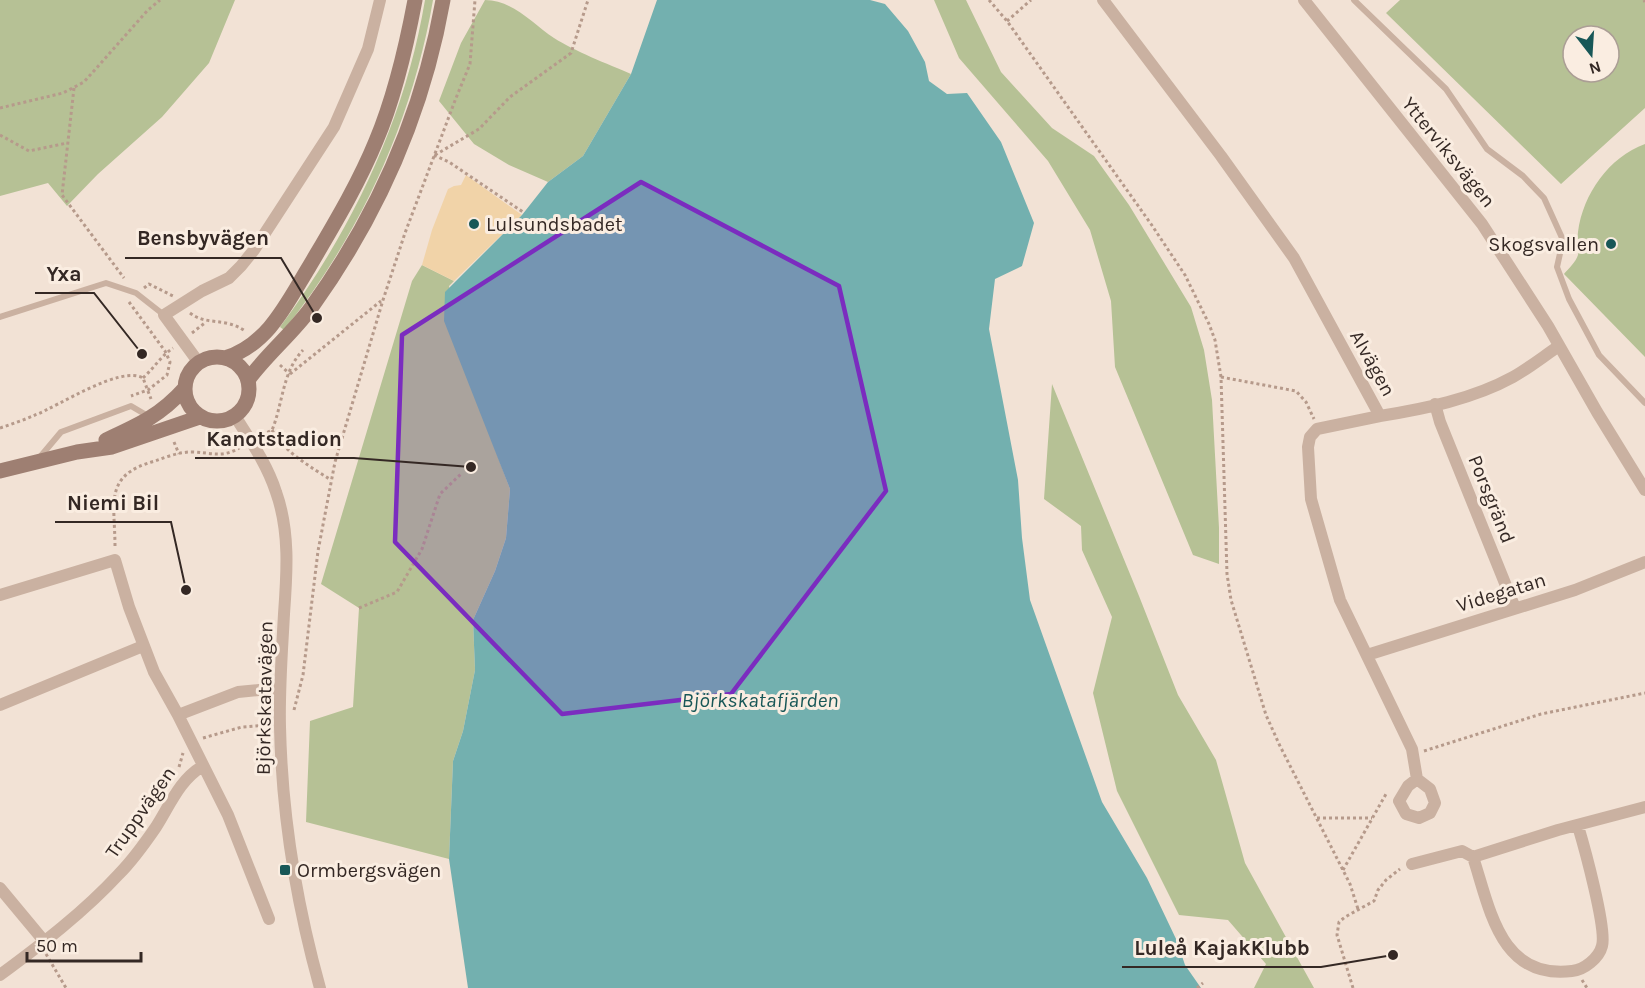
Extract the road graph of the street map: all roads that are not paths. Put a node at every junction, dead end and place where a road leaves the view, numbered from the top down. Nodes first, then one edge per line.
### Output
1 (380, 0) edge
2 (416, 0) edge
3 (443, 0) edge
4 (1104, 0) edge
5 (1304, 0) edge
6 (1354, 0) edge
7 (164, 315) junction
8 (0, 317) edge
9 (1559, 346) junction
10 (225, 358) junction
11 (200, 363) junction
12 (248, 380) junction
13 (185, 388) junction
14 (1645, 403) edge
15 (1435, 405) junction
16 (155, 415) junction
17 (235, 416) junction
18 (1380, 416) junction
19 (200, 417) junction
20 (77, 452) junction
21 (36, 462) junction
22 (0, 471) edge
23 (1645, 490) edge
24 (1645, 562) edge
25 (0, 595) edge
26 (1515, 608) junction
27 (143, 645) junction
28 (1367, 655) junction
29 (279, 688) junction
30 (0, 705) edge
31 (178, 715) junction
32 (203, 766) junction
33 (1417, 778) dead end
34 (1645, 807) edge
35 (1578, 826) junction
36 (1473, 857) junction
37 (1412, 864) road end
38 (0, 888) edge
39 (269, 919) dead end
40 (44, 941) junction
41 (0, 975) edge
42 (320, 988) edge

1 - 7 street
2 - 10 main road
3 - 12 main road
4 - 18 street, Alvägen
5 - 9 street, Ytterviksvägen
6 - 14 lane, Ytterviksvägen
7 - 8 lane
7 - 11 street
9 - 15 street
9 - 23 street, Ytterviksvägen
10 - 11 main road
10 - 12 main road
11 - 13 main road
12 - 17 main road
13 - 16 main road
13 - 19 main road
15 - 18 street
15 - 26 street, Porsgränd
16 - 20 main road
16 - 21 lane
17 - 19 main road
17 - 29 street, Björkskatavägen
18 - 28 street, Alvägen
19 - 20 main road
20 - 21 main road
21 - 22 main road
24 - 26 street, Videgatan
25 - 27 street, Truppvägen
26 - 28 street, Videgatan
27 - 30 street
27 - 31 street, Truppvägen
28 - 33 street
29 - 31 street
29 - 42 street, Björkskatavägen
31 - 32 street, Truppvägen
32 - 39 street, Truppvägen
32 - 40 street, Truppvägen
34 - 35 street
35 - 36 street
35 - 36 street
36 - 37 street
38 - 40 street
40 - 41 street, Truppvägen

